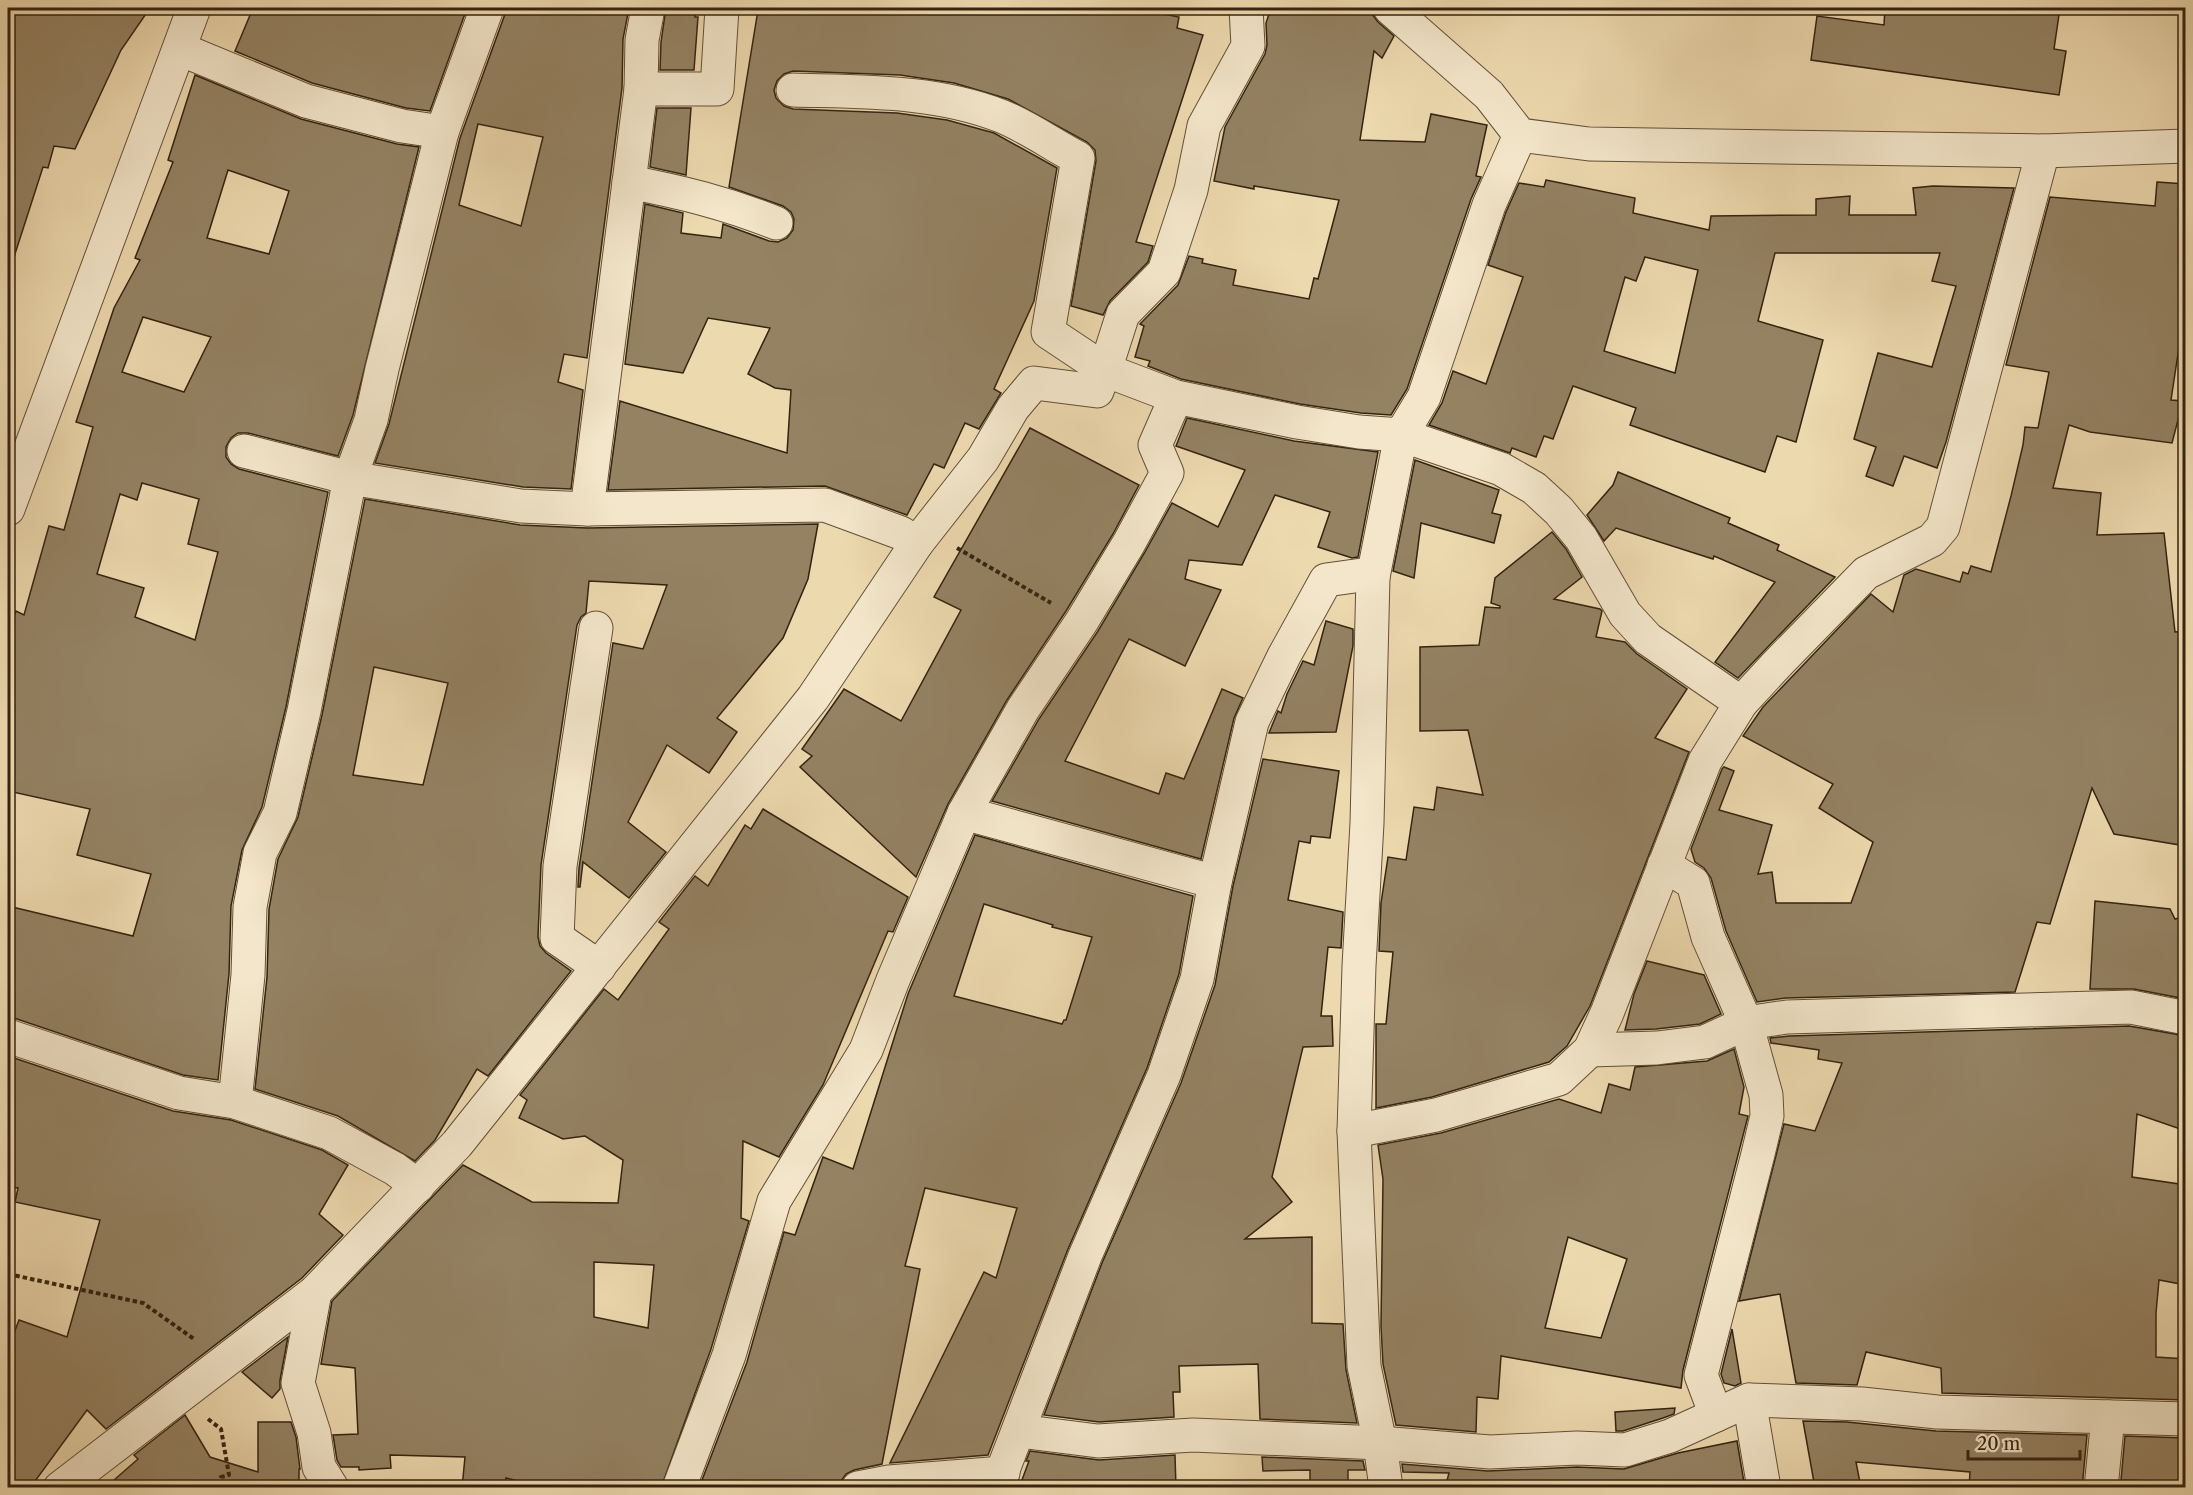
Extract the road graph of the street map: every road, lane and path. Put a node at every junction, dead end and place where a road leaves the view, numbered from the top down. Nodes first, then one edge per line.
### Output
1 (194, 8) edge
2 (487, 8) edge
3 (648, 8) edge
4 (723, 8) edge
5 (1246, 8) edge
6 (1390, 8) edge
7 (180, 49) junction
8 (641, 89) junction
9 (793, 90) dead end
10 (442, 132) junction
11 (1520, 135) junction
12 (2186, 146) edge
13 (2043, 151) junction
14 (629, 182) junction
15 (776, 223) dead end
16 (1105, 370) junction
17 (1176, 397) junction
18 (1401, 435) junction
19 (244, 451) dead end
20 (350, 478) junction
21 (9, 501) edge
22 (586, 509) junction
23 (922, 537) junction
24 (1373, 577) junction
25 (1082, 621) junction
26 (596, 628) dead end
27 (1741, 703) junction
28 (964, 813) junction
29 (1664, 865) junction
30 (1215, 882) junction
31 (599, 967) junction
32 (2186, 1018) edge
33 (1746, 1023) junction
34 (8, 1036) edge
35 (1590, 1050) junction
36 (235, 1102) junction
37 (1354, 1131) junction
38 (418, 1186) junction
39 (8, 1274) edge
40 (315, 1292) junction
41 (226, 1362) junction
42 (1749, 1400) junction
43 (1716, 1415) junction
44 (2108, 1417) junction
45 (2186, 1419) edge
46 (221, 1429) dead end
47 (1019, 1431) junction
48 (1380, 1443) junction
49 (1000, 1480) edge
50 (60, 1488) edge
51 (224, 1488) edge
52 (332, 1488) edge
53 (679, 1488) edge
54 (858, 1488) edge
55 (1386, 1488) edge
56 (1764, 1488) edge
57 (2101, 1488) edge

1 - 7 street
2 - 10 street
3 - 8 street
4 - 8 street
5 - 16 street
6 - 11 street
7 - 10 street
7 - 21 street
8 - 14 street
9 - 16 street
10 - 20 street
11 - 13 street
11 - 18 street
12 - 13 street
13 - 27 street
14 - 15 street
14 - 22 street
16 - 17 street
16 - 23 street
17 - 18 street
17 - 25 street
18 - 24 street
18 - 27 street
19 - 20 street
20 - 22 street
20 - 36 street
22 - 23 street
23 - 25 path
23 - 31 street
24 - 30 street
24 - 37 street
25 - 28 street
26 - 31 street
27 - 29 street
28 - 30 street
28 - 53 street
29 - 33 street
29 - 35 street
30 - 47 street
31 - 38 street
32 - 33 street
33 - 35 street
33 - 43 street
34 - 36 street
35 - 37 street
36 - 38 street
37 - 48 street
38 - 40 street
39 - 41 path
40 - 41 street
40 - 52 street
41 - 50 street
42 - 43 street
42 - 44 street
42 - 56 street
43 - 48 street
44 - 45 street
44 - 57 street
46 - 51 path
47 - 48 street
47 - 49 street
48 - 55 street
49 - 54 street

